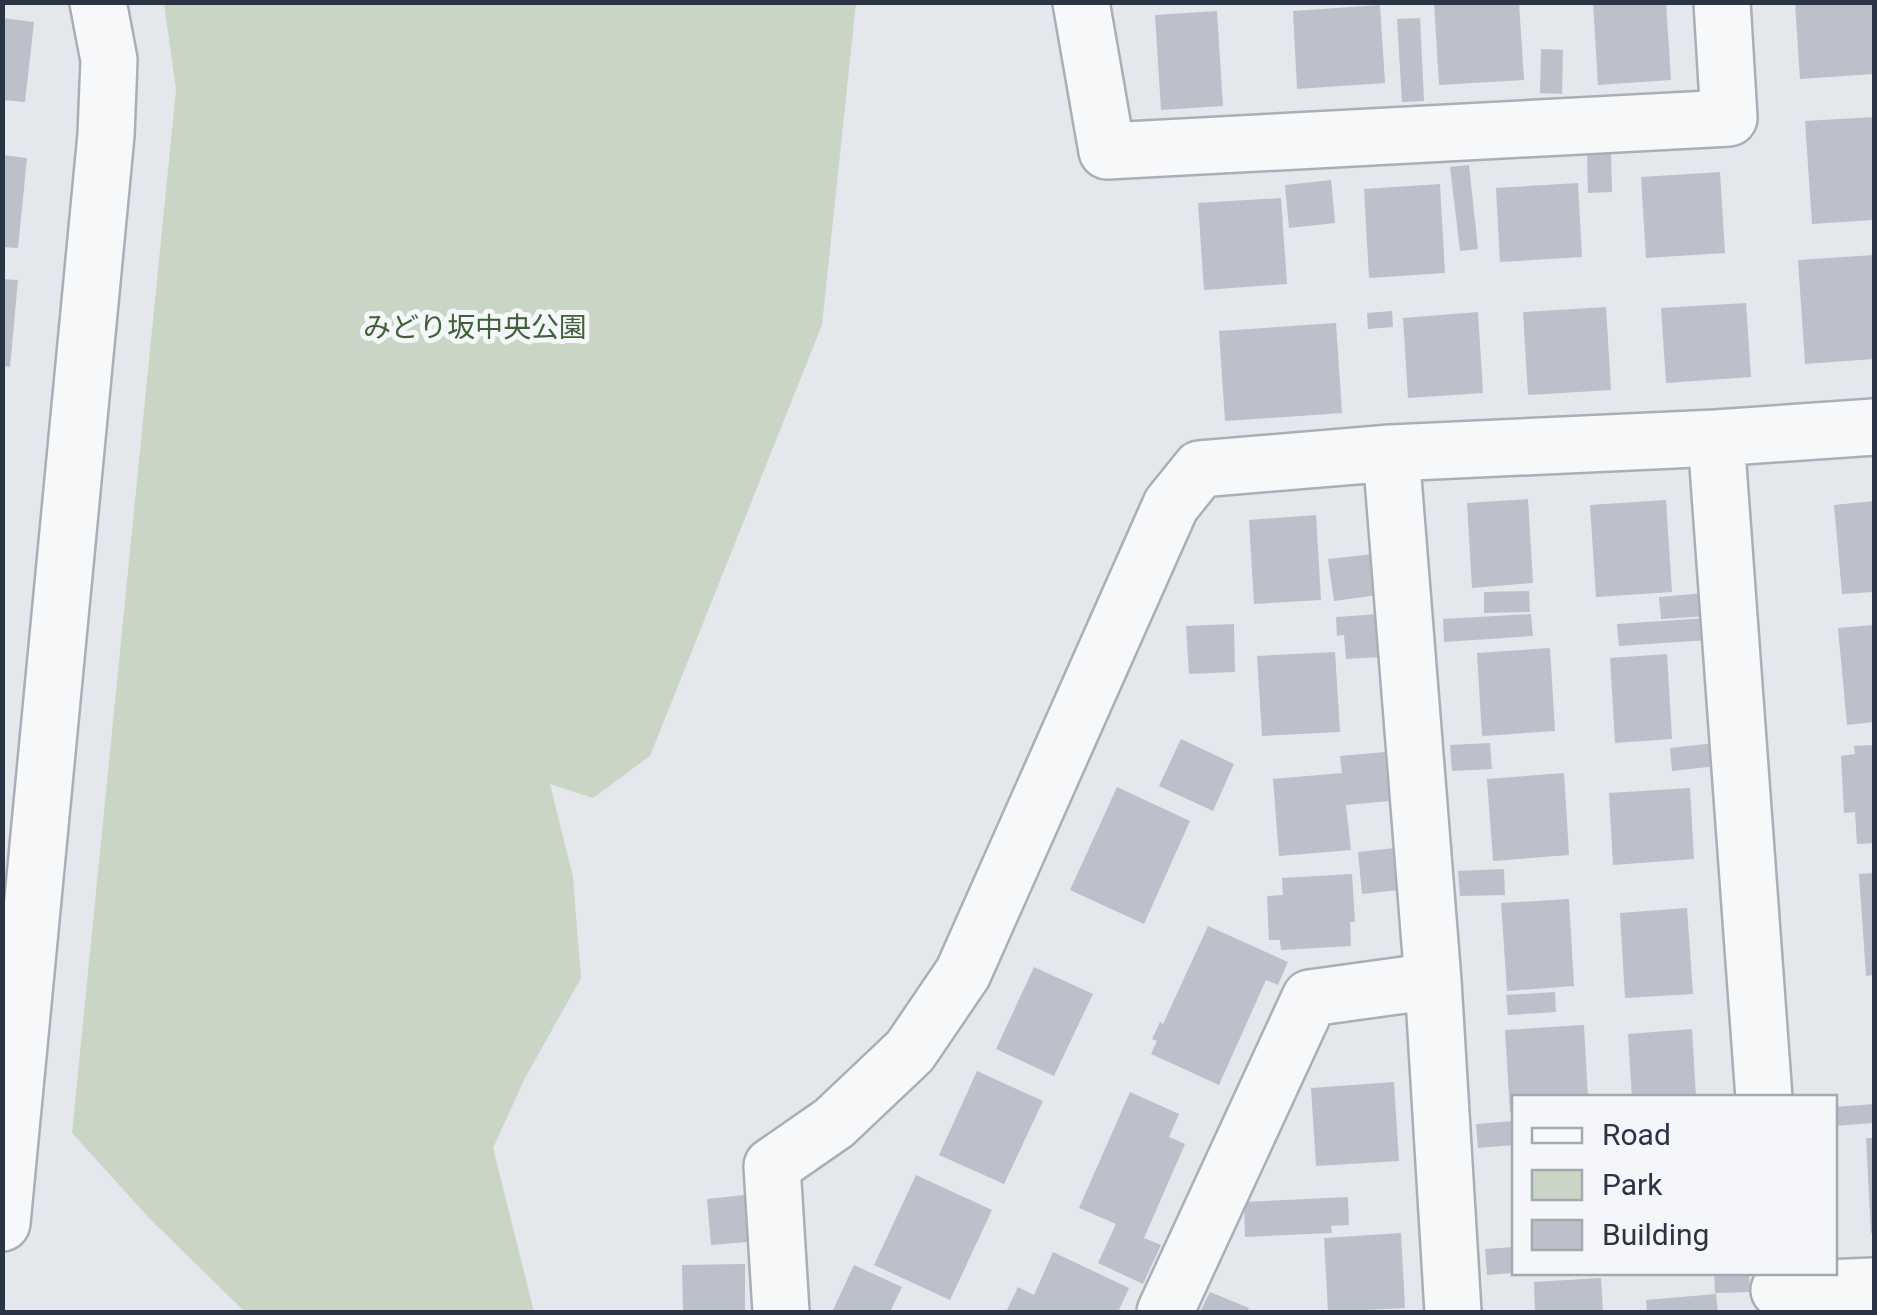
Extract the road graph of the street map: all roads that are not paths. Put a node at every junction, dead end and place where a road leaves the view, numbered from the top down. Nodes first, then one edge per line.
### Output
1 (98, 2) edge
2 (1080, 2) edge
3 (1722, 2) edge
4 (1874, 427) edge
5 (1716, 438) junction
6 (1391, 454) junction
7 (1433, 980) junction
8 (1764, 1095) edge
9 (2, 1224) edge
10 (1874, 1286) edge
11 (1779, 1292) edge
12 (781, 1312) edge
13 (1166, 1312) edge
14 (1453, 1312) edge

1 - 9 street
2 - 3 street
4 - 5 street
5 - 6 street
5 - 8 street
6 - 7 street
6 - 12 street
7 - 13 street
7 - 14 street
10 - 11 street

